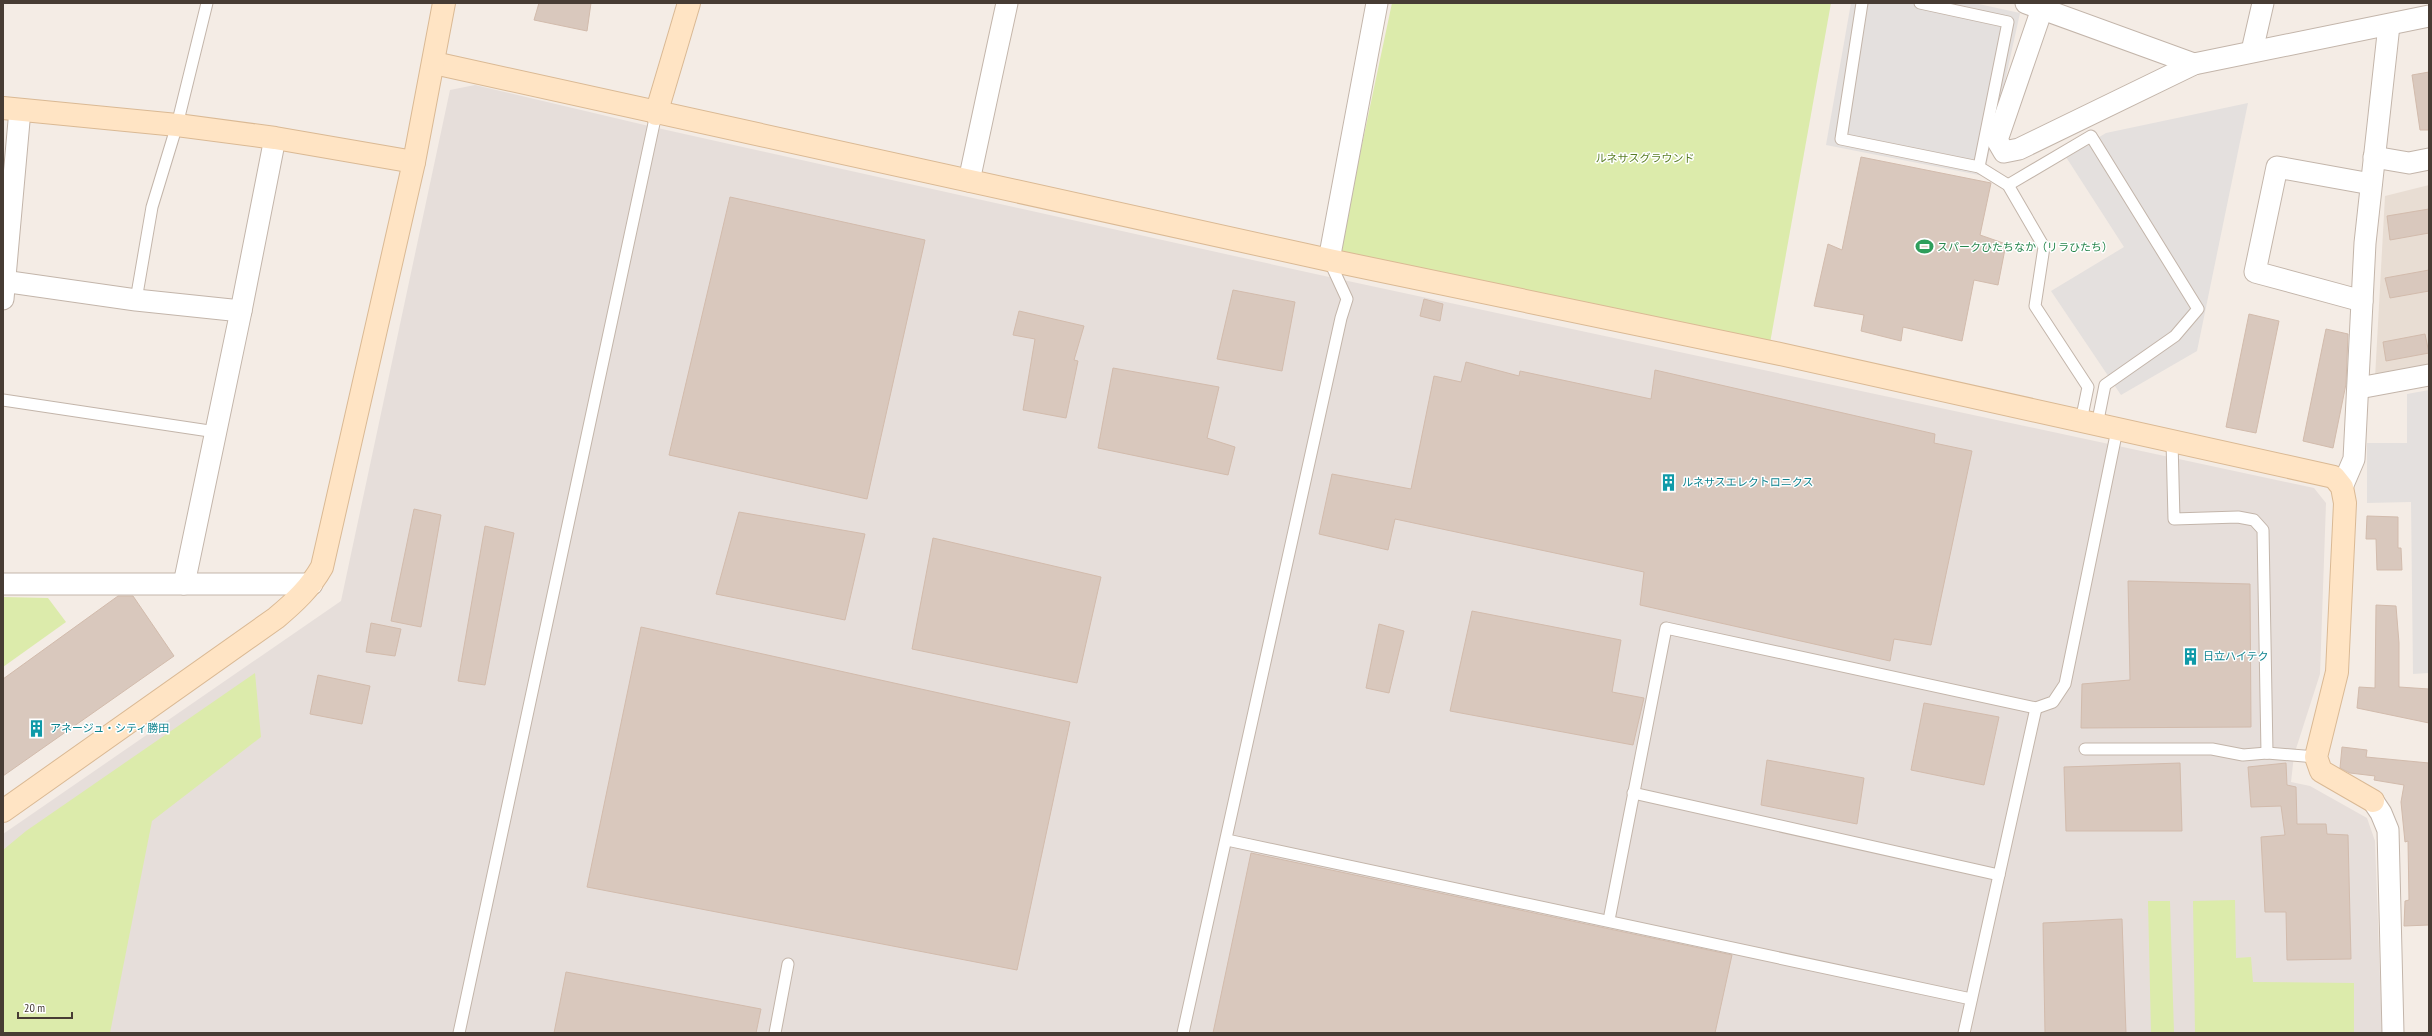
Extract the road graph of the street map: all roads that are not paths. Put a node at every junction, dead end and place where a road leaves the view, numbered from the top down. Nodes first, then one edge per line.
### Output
1 (207, 3) edge
2 (444, 3) edge
3 (689, 3) edge
4 (1007, 3) edge
5 (1377, 3) edge
6 (1862, 3) edge
7 (1920, 3) edge
8 (2264, 3) edge
9 (2034, 6) edge
10 (2426, 12) edge
11 (2389, 25) junction
12 (2252, 51) junction
13 (434, 64) junction
14 (2194, 64) junction
15 (11, 109) edge
16 (656, 114) junction
17 (177, 125) junction
18 (275, 138) junction
19 (2374, 157) junction
20 (2429, 159) edge
21 (414, 162) junction
22 (1979, 167) junction
23 (969, 181) junction
24 (2371, 184) junction
25 (2008, 185) junction
26 (1329, 260) junction
27 (4, 287) edge
28 (136, 300) junction
29 (2362, 301) junction
30 (241, 312) junction
31 (2429, 375) edge
32 (2359, 388) junction
33 (3, 400) edge
34 (2098, 425) junction
35 (216, 432) junction
36 (2172, 441) junction
37 (2342, 487) junction
38 (3, 584) edge
39 (184, 584) junction
40 (312, 584) junction
41 (2036, 708) junction
42 (2085, 749) dead end
43 (2267, 753) junction
44 (2316, 757) junction
45 (1633, 793) junction
46 (2373, 801) joint
47 (3, 812) edge
48 (1227, 840) junction
49 (1999, 875) junction
50 (1609, 920) junction
51 (788, 964) dead end
52 (1971, 999) junction
53 (460, 1033) edge
54 (775, 1033) edge
55 (1183, 1033) edge
56 (1964, 1033) edge
57 (2393, 1033) edge

1 - 17 lane
2 - 13 street
3 - 16 street
4 - 23 street
5 - 26 street
6 - 22 lane
7 - 22 lane
8 - 12 street
9 - 14 street
9 - 14 street
10 - 11 street
11 - 12 street
11 - 19 street
12 - 14 street
13 - 16 street
13 - 21 street
15 - 17 street
15 - 27 street
16 - 23 street
16 - 53 lane
17 - 18 street
17 - 28 lane
18 - 21 street
18 - 30 street
19 - 20 street
19 - 24 street
21 - 40 street
22 - 25 lane
23 - 26 street
24 - 29 street
24 - 29 street
25 - 34 lane
25 - 34 lane
26 - 34 street
26 - 48 lane
27 - 28 street
28 - 30 street
29 - 32 street
30 - 35 street
31 - 32 street
32 - 37 street
33 - 35 lane
34 - 36 street
34 - 41 lane
35 - 39 street
36 - 37 street
36 - 43 lane
37 - 44 street
38 - 39 street
39 - 40 street
40 - 47 street
41 - 45 lane
41 - 49 lane
42 - 43 lane
43 - 44 lane
44 - 46 street
45 - 49 lane
45 - 50 lane
46 - 57 street
48 - 50 lane
48 - 55 lane
49 - 52 lane
50 - 52 lane
51 - 54 lane
52 - 56 lane

